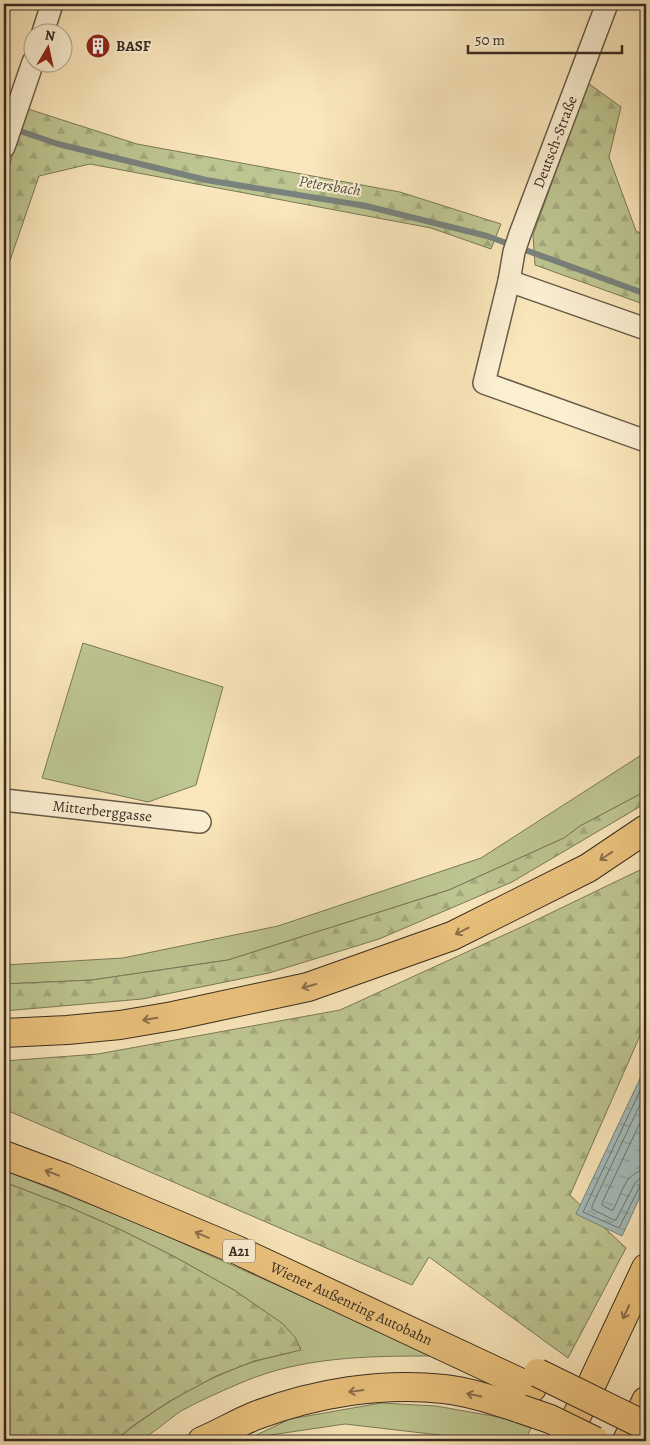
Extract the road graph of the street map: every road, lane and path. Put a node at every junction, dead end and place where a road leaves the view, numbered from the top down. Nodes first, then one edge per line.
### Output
1 (52, 4) edge
2 (607, 4) edge
3 (46, 22) edge
4 (30, 72) edge
5 (5, 144) edge
6 (509, 282) junction
7 (646, 329) edge
8 (646, 441) edge
9 (4, 800) edge
10 (200, 822) dead end
11 (646, 828) edge
12 (4, 1033) edge
13 (4, 1155) edge
14 (646, 1268) edge
15 (530, 1390) junction
16 (646, 1401) edge
17 (646, 1426) edge
18 (202, 1441) edge
19 (565, 1441) edge
20 (595, 1441) edge
21 (628, 1441) edge
22 (638, 1441) edge

1 - 3 street
2 - 6 street, Deutsch-Straße
4 - 5 street
6 - 7 street
6 - 8 street, Deutsch-Straße
9 - 10 street, Mitterberggasse
11 -> 12 highway
15 -> 13 highway, Wiener Außenring Autobahn / A21
14 -> 19 highway
15 - 17 highway, bridge
15 -> 18 highway
15 - 20 highway, bridge
15 - 22 highway
16 - 21 highway

